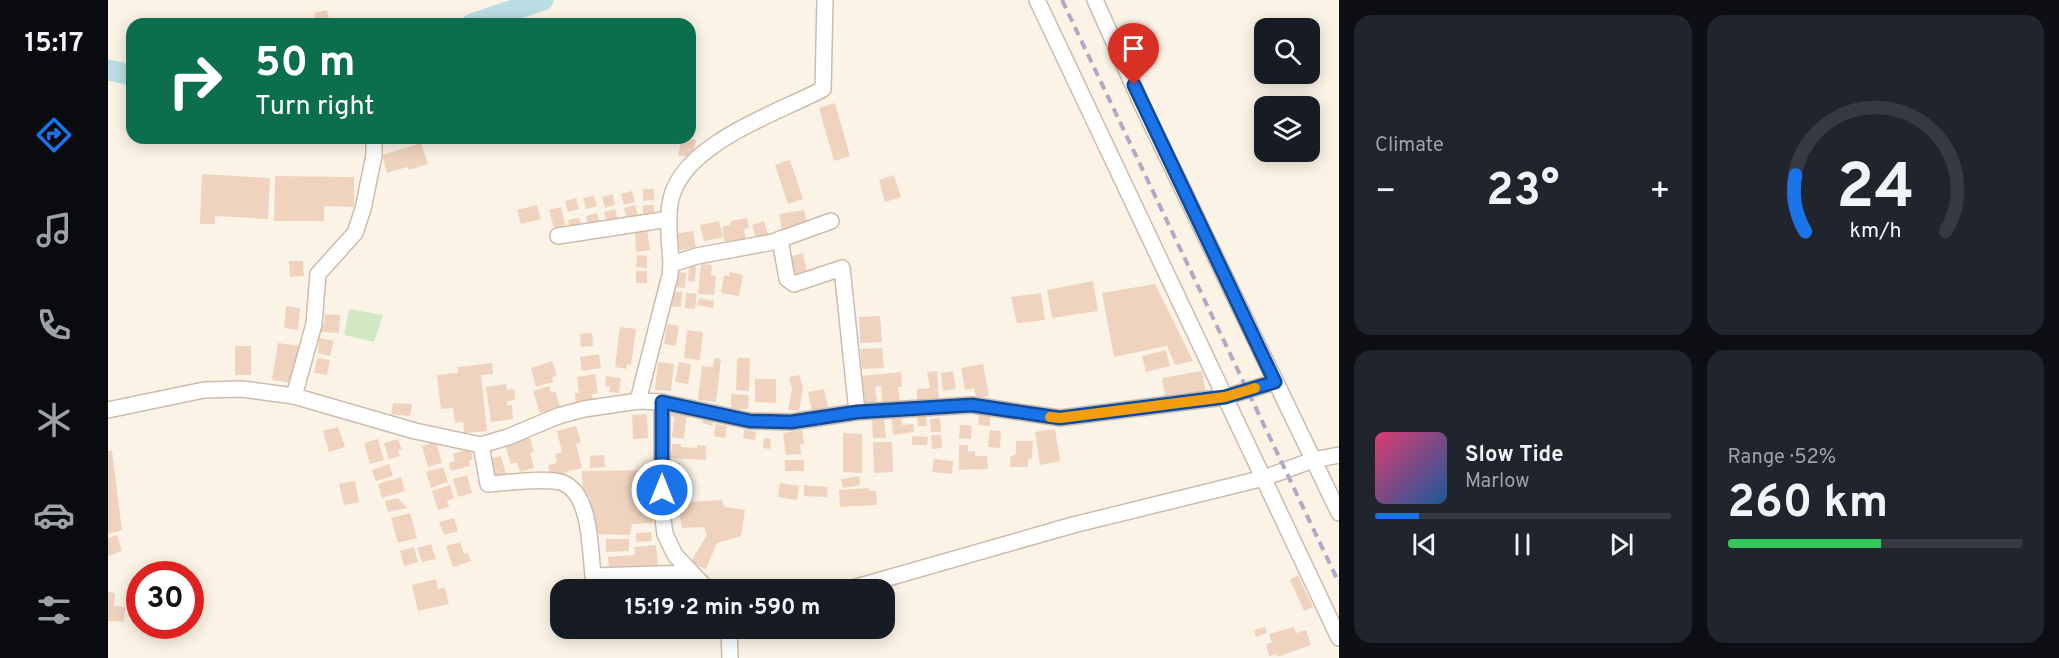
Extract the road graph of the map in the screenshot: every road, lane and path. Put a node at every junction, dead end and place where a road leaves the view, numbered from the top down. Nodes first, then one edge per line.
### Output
1 (825, 0) edge
2 (1037, 0) edge
3 (1095, 0) edge
4 (374, 144) edge
5 (669, 219) junction
6 (831, 221) dead end
7 (558, 236) dead end
8 (780, 239) junction
9 (671, 264) junction
10 (1275, 382) junction
11 (294, 396) junction
12 (1225, 397) junction
13 (638, 401) junction
14 (662, 402) junction
15 (108, 410) edge
16 (857, 412) junction
17 (481, 445) junction
18 (1339, 454) edge
19 (1313, 460) junction
20 (1264, 478) junction
21 (1339, 513) edge
22 (691, 573) junction
23 (697, 579) edge
24 (884, 579) edge
25 (1339, 638) edge
26 (729, 639) edge
27 (730, 658) edge

1 - 5 street
2 - 12 street
3 - 10 street
4 - 11 street
5 - 7 street
5 - 9 street
6 - 8 street
8 - 9 street
8 - 16 street
9 - 13 street
10 - 12 street
10 - 19 street
11 - 15 street
11 - 17 street
12 - 16 street
12 - 20 street
13 - 14 street
13 - 17 street
14 - 16 street
14 - 22 street
17 - 22 street
18 - 19 street
19 - 20 street
19 - 21 street
20 - 24 street
20 - 25 street
22 - 23 street
26 - 27 street

